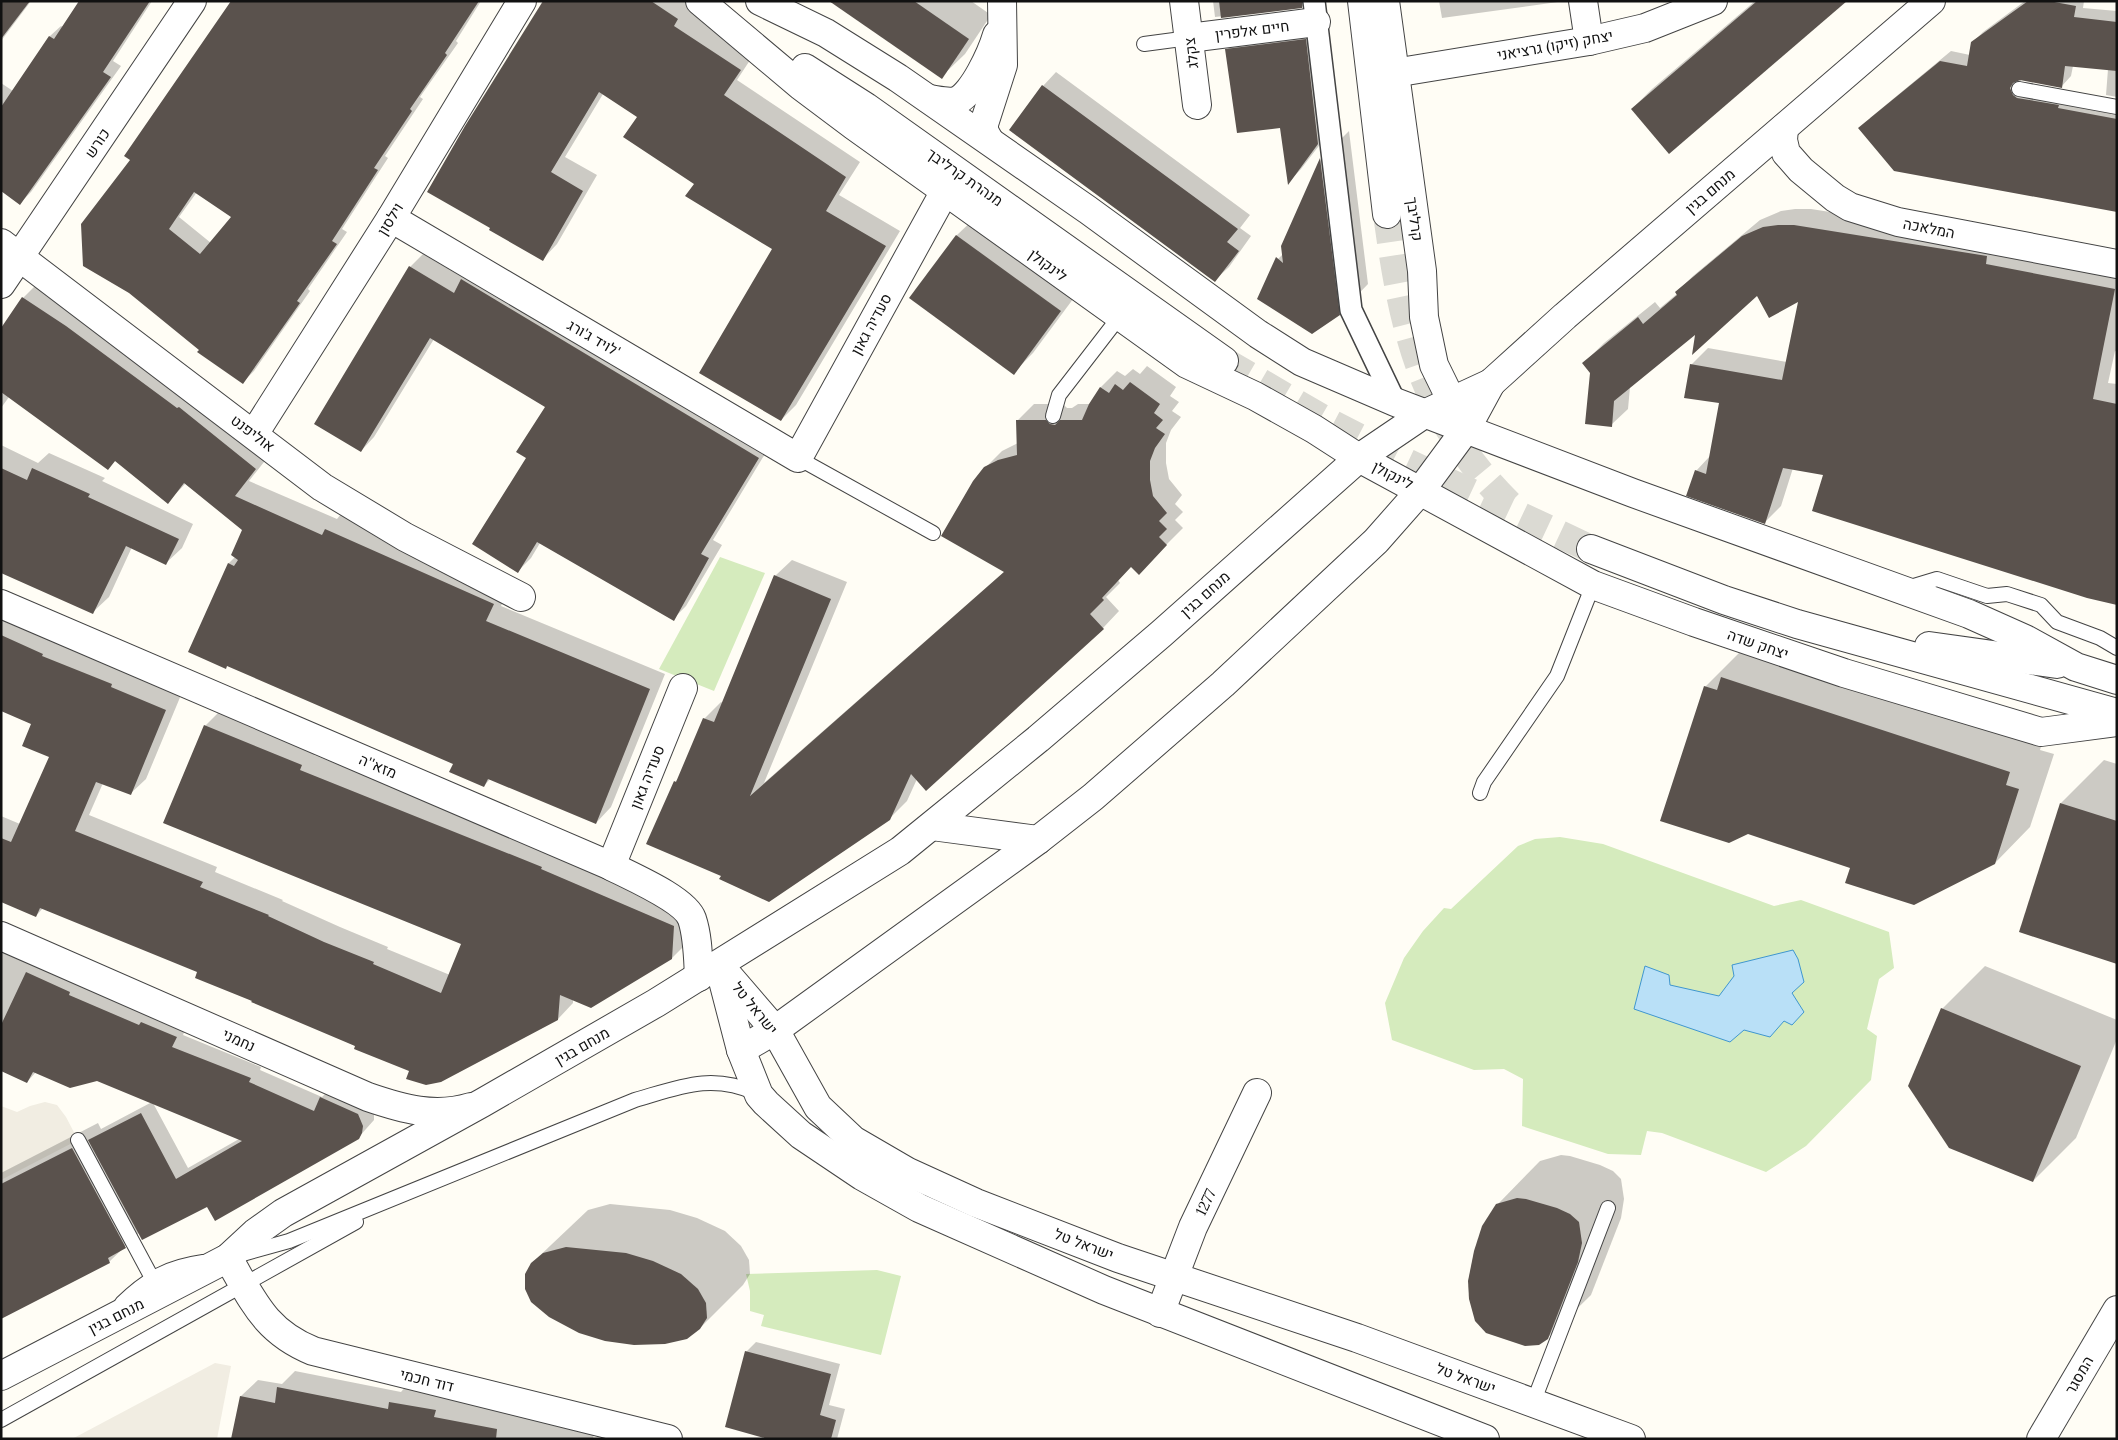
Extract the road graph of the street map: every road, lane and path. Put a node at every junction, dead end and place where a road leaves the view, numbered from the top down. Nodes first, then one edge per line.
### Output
1 (192, 1) edge
2 (522, 1) edge
3 (701, 1) edge
4 (760, 1) edge
5 (1184, 1) edge
6 (1362, 1) edge
7 (1385, 1) edge
8 (1583, 1) edge
9 (1713, 1) edge
10 (1931, 1) edge
11 (1002, 7) edge
12 (1315, 12) edge
13 (1189, 38) junction
14 (1588, 41) junction
15 (1144, 44) dead end
16 (1394, 73) junction
17 (2019, 89) dead end
18 (929, 99) junction
19 (1197, 105) dead end
20 (2117, 107) edge
21 (1784, 128) junction
22 (989, 140) junction
23 (945, 191) junction
24 (1387, 214) tunnel mouth
25 (391, 218) junction
26 (11, 250) edge
27 (2117, 264) edge
28 (1, 284) edge
29 (1120, 316) junction
30 (1224, 360) tunnel mouth
31 (1491, 382) junction
32 (1450, 401) junction
33 (1394, 402) junction
34 (1424, 414) junction
35 (1053, 416) dead end
36 (1466, 429) junction
37 (254, 434) junction
38 (798, 458) junction
39 (1359, 458) junction
40 (1421, 490) junction
41 (934, 533) dead end
42 (1591, 549) tunnel mouth
43 (1593, 585) junction
44 (1900, 591) junction
45 (521, 597) dead end
46 (1, 604) edge
47 (1826, 632) junction
48 (2117, 648) edge
49 (2076, 666) junction
50 (2117, 680) edge
51 (683, 688) dead end
52 (2117, 713) edge
53 (2117, 722) edge
54 (1480, 793) dead end
55 (932, 826) junction
56 (1038, 840) junction
57 (611, 866) junction
58 (1, 936) edge
59 (709, 971) junction
60 (775, 1030) junction
61 (742, 1050) junction
62 (1257, 1093) dead end
63 (759, 1095) junction
64 (482, 1103) junction
65 (78, 1140) dead end
66 (410, 1192) junction
67 (1608, 1208) dead end
68 (228, 1258) junction
69 (152, 1278) junction
70 (1174, 1278) junction
71 (244, 1284) junction
72 (2117, 1310) edge
73 (1160, 1313) junction
74 (98, 1324) junction
75 (2, 1374) edge
76 (1533, 1403) junction
77 (1, 1420) edge
78 (610, 1432) edge
79 (668, 1439) edge
80 (1484, 1439) edge
81 (1630, 1439) edge
82 (2042, 1439) edge

1 - 26 street, כורש
2 - 25 street, וילסון
3 - 23 street, לינקולן
3 - 30 street, מנהרת קרליבך
4 - 18 street
5 - 13 street, צקלג
6 - 24 street, קרליבך
7 - 16 street, קרליבך
8 - 14 street
9 - 14 street, יצחק (זיקו) גרציאני
10 - 21 street, מנחם בגין
11 - 18 street
11 - 22 street
12 - 13 street, חיים אלפרין
12 - 33 street
13 - 15 lane
13 - 19 street, צקלג
14 - 16 street, יצחק (זיקו) גרציאני
16 - 32 street, קרליבך
17 - 20 lane
18 - 22 street
21 - 27 street, המלאכה
21 - 31 street, מנחם בגין
22 - 33 street
23 - 29 street, לינקולן
23 - 38 street, סעדיה גאון
25 - 37 street, וילסון
25 - 38 street, לויד ג'ורג'
26 - 28 street, כורש
26 - 37 street, אוליפנט
29 - 35 lane
29 - 39 street, לינקולן
31 - 32 street, מנחם בגין
31 - 36 street, מנחם בגין
32 - 34 street, מנחם בגין
32 - 36 street, קרליבך
33 - 34 street
34 - 36 street
34 - 39 street, מנחם בגין
36 - 40 street, מנחם בגין
36 - 44 street, יצחק שדה
37 - 45 street, אוליפנט
38 - 41 lane
39 - 40 street, לינקולן
39 - 55 street, מנחם בגין
40 - 43 street, יצחק שדה
40 - 56 street, מנחם בגין
42 - 47 street, יצחק שדה
43 - 53 street, יצחק שדה
43 - 54 lane
44 - 48 lane
44 - 49 street, יצחק שדה
46 - 57 street, מזא''ה
47 - 49 street, יצחק שדה
47 - 52 street, יצחק שדה
49 - 50 street, יצחק שדה
51 - 57 street, סעדיה גאון
55 - 56 street
55 - 59 street, מנחם בגין
56 - 60 street, מנחם בגין
57 - 59 street, מזא''ה
58 - 64 street, נחמני
59 - 60 street, ישראל טל
59 - 61 street, ישראל טל
59 - 64 street, מנחם בגין
60 - 61 street, מנחם בגין
60 - 70 street, ישראל טל
61 - 63 street, ישראל טל
62 - 70 street, 1277
63 - 66 lane, מנחם בגין
63 - 73 street, ישראל טל
64 - 68 street, מנחם בגין
65 - 69 lane
66 - 68 lane, מנחם בגין
66 - 71 lane
67 - 76 lane
68 - 69 lane
68 - 71 street, דוד חכמי
68 - 74 street, מנחם בגין
69 - 74 lane
70 - 73 street, 1277
70 - 76 street, ישראל טל
71 - 77 lane
71 - 78 street, דוד חכמי
72 - 82 street, המסגר
73 - 80 street, ישראל טל
74 - 75 street, מנחם בגין
76 - 81 street, ישראל טל
78 - 79 street, דוד חכמי

